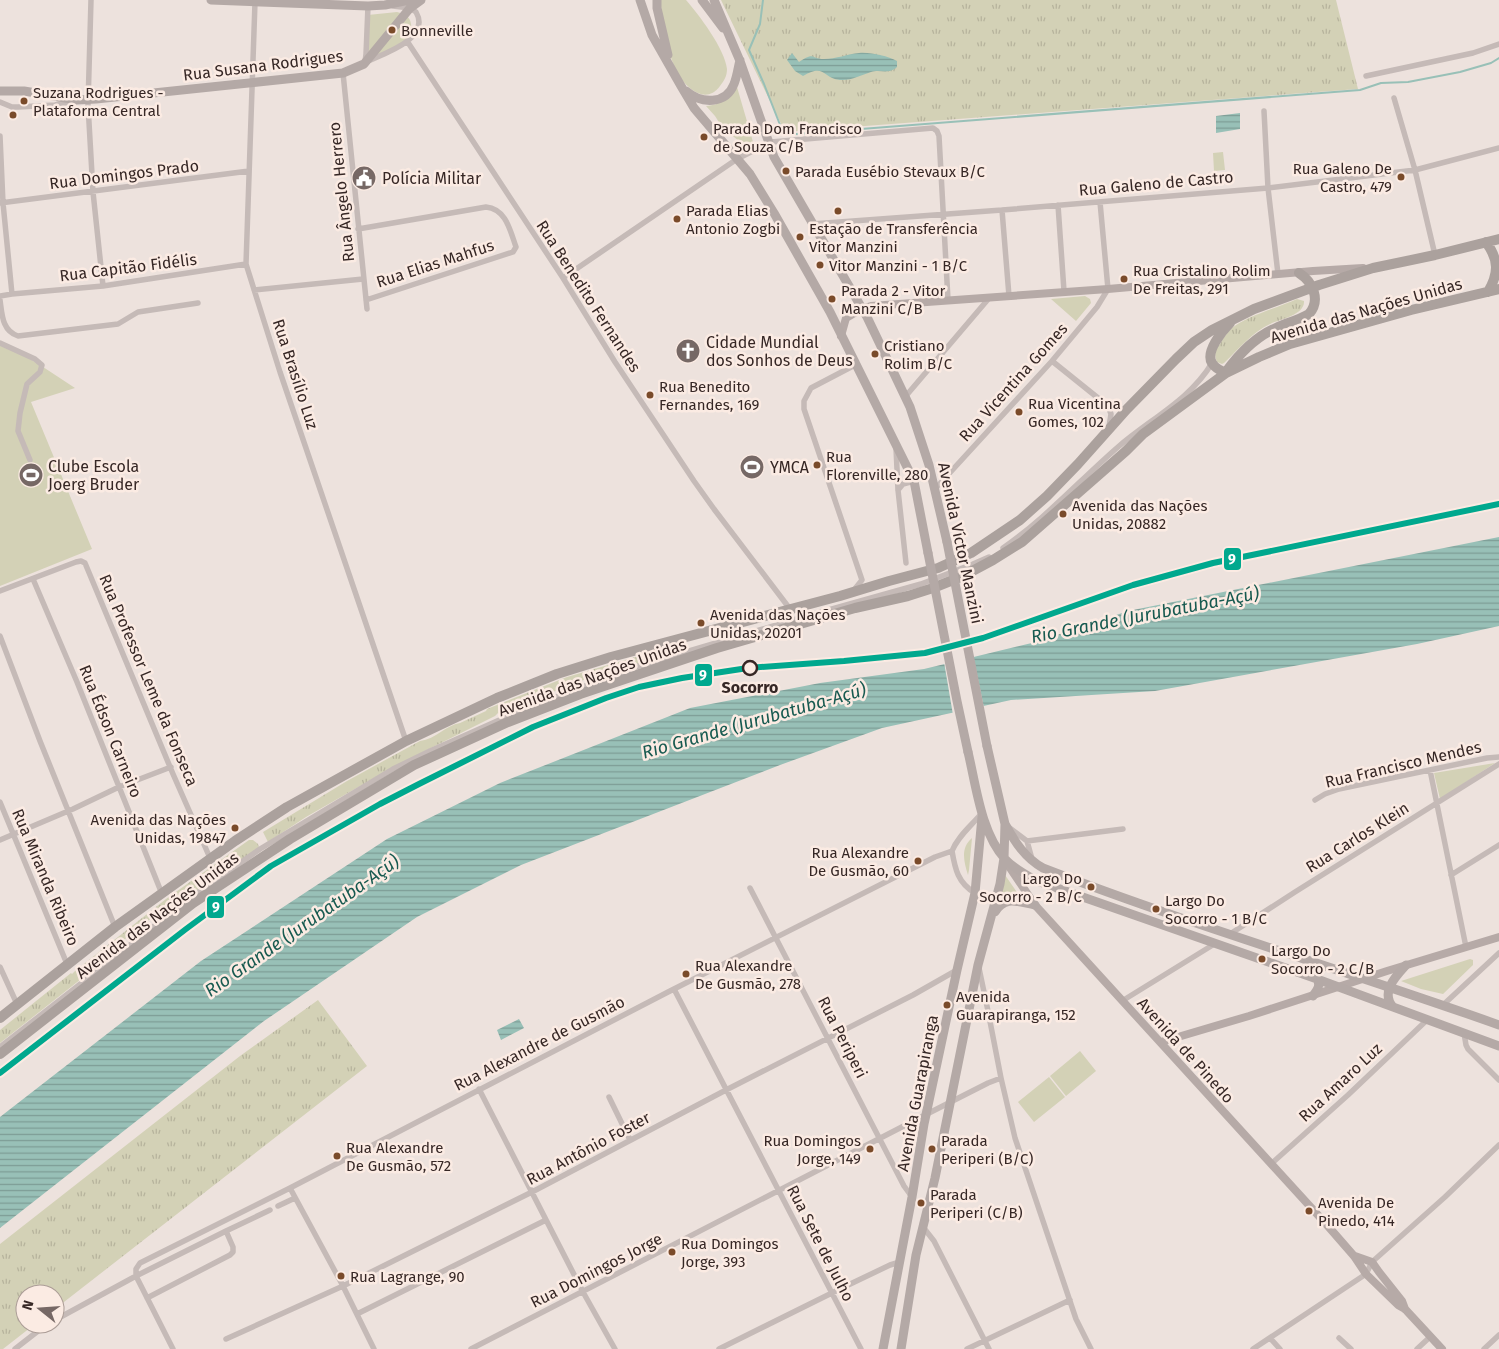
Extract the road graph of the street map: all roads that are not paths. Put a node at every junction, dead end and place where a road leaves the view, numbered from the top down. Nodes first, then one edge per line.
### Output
1 (91, 0) edge
2 (211, 0) edge
3 (422, 0) edge
4 (633, 0) edge
5 (640, 0) edge
6 (657, 0) edge
7 (702, 0) edge
8 (714, 0) edge
9 (255, 2) junction
10 (337, 3) edge
11 (409, 4) edge
12 (368, 6) junction
13 (652, 35) junction
14 (732, 40) junction
15 (407, 42) junction
16 (1499, 44) edge
17 (740, 60) junction
18 (364, 64) junction
19 (343, 73) junction
20 (1366, 76) dead end
21 (253, 84) junction
22 (680, 84) junction
23 (0, 91) edge
24 (1394, 98) dead end
25 (77, 100) junction
26 (88, 100) junction
27 (0, 102) edge
28 (1264, 111) dead end
29 (0, 136) edge
30 (768, 142) junction
31 (1499, 148) edge
32 (737, 159) junction
33 (1415, 170) junction
34 (249, 171) junction
35 (1268, 188) junction
36 (93, 192) junction
37 (1100, 202) junction
38 (2, 203) edge
39 (1058, 205) junction
40 (1002, 210) junction
41 (943, 214) junction
42 (812, 224) junction
43 (358, 229) junction
44 (1499, 239) edge
45 (1486, 242) junction
46 (1435, 255) junction
47 (246, 264) junction
48 (1373, 268) junction
49 (1299, 273) junction
50 (1278, 274) junction
51 (563, 278) junction
52 (363, 279) junction
53 (102, 286) junction
54 (1312, 287) junction
55 (1108, 289) junction
56 (1499, 289) edge
57 (254, 290) junction
58 (1064, 291) junction
59 (1488, 292) junction
60 (12, 294) junction
61 (1009, 296) junction
62 (990, 297) junction
63 (0, 298) edge
64 (366, 300) junction
65 (948, 300) junction
66 (198, 303) dead end
67 (367, 309) dead end
68 (861, 309) junction
69 (1236, 318) junction
70 (841, 336) junction
71 (0, 343) edge
72 (1052, 361) junction
73 (1212, 363) junction
74 (855, 365) junction
75 (1226, 373) junction
76 (905, 397) junction
77 (1109, 430) junction
78 (895, 443) junction
79 (30, 460) dead end
80 (914, 481) junction
81 (898, 490) junction
82 (934, 490) junction
83 (906, 563) dead end
84 (33, 579) junction
85 (0, 591) edge
86 (852, 593) junction
87 (790, 609) junction
88 (0, 636) edge
89 (406, 741) junction
90 (1499, 757) edge
91 (1499, 764) edge
92 (171, 767) junction
93 (1430, 770) junction
94 (119, 787) junction
95 (1315, 800) dead end
96 (0, 802) edge
97 (1436, 803) junction
98 (69, 810) junction
99 (982, 813) junction
100 (1004, 824) junction
101 (1123, 828) dead end
102 (12, 834) junction
103 (0, 840) edge
104 (1027, 841) junction
105 (1499, 845) edge
106 (952, 851) junction
107 (210, 858) junction
108 (1004, 858) junction
109 (1034, 863) junction
110 (1451, 875) junction
111 (750, 888) dead end
112 (975, 893) junction
113 (162, 894) junction
114 (1035, 905) junction
115 (992, 917) junction
116 (115, 927) junction
117 (1230, 934) junction
118 (1499, 937) edge
119 (776, 938) junction
120 (1216, 943) junction
121 (1466, 947) junction
122 (1499, 954) edge
123 (67, 964) junction
124 (978, 965) junction
125 (1406, 965) junction
126 (0, 966) edge
127 (957, 970) junction
128 (1317, 979) junction
129 (1366, 979) junction
130 (1390, 987) junction
131 (1339, 988) junction
132 (674, 989) junction
133 (1313, 996) junction
134 (1122, 1001) junction
135 (17, 1004) junction
136 (1444, 1005) junction
137 (1393, 1007) junction
138 (0, 1018) edge
139 (1427, 1020) junction
140 (1499, 1025) edge
141 (1464, 1033) junction
142 (827, 1038) junction
143 (1161, 1042) junction
144 (1499, 1046) edge
145 (0, 1047) edge
146 (0, 1054) edge
147 (1000, 1078) junction
148 (1499, 1080) edge
149 (479, 1089) junction
150 (726, 1090) junction
151 (608, 1098) dead end
152 (950, 1104) junction
153 (926, 1114) junction
154 (880, 1139) junction
155 (630, 1140) junction
156 (1499, 1144) edge
157 (1271, 1164) junction
158 (290, 1188) junction
159 (779, 1191) junction
160 (532, 1192) junction
161 (912, 1197) junction
162 (295, 1198) junction
163 (278, 1206) dead end
164 (270, 1210) dead end
165 (546, 1220) junction
166 (923, 1227) junction
167 (226, 1231) junction
168 (1354, 1256) junction
169 (900, 1262) junction
170 (1372, 1262) junction
171 (1366, 1274) junction
172 (136, 1276) junction
173 (343, 1286) junction
174 (584, 1292) junction
175 (832, 1293) junction
176 (147, 1298) junction
177 (1070, 1300) junction
178 (1405, 1309) junction
179 (356, 1314) junction
180 (65, 1315) edge
181 (34, 1334) edge
182 (1499, 1335) edge
183 (1431, 1336) junction
184 (1270, 1338) junction
185 (1339, 1338) dead end
186 (226, 1339) dead end
187 (985, 1340) junction
188 (481, 1347) edge
189 (14, 1349) edge
190 (173, 1349) edge
191 (374, 1349) edge
192 (471, 1349) edge
193 (615, 1349) edge
194 (719, 1349) edge
195 (861, 1349) edge
196 (883, 1349) edge
197 (901, 1349) edge
198 (967, 1349) edge
199 (989, 1349) edge
200 (1091, 1349) edge
201 (1253, 1349) edge
202 (1280, 1349) edge
203 (1351, 1349) edge
204 (1417, 1349) edge
205 (1442, 1349) edge
206 (1484, 1349) edge

1 - 26 street
2 - 9 main road
3 - 11 main road, Rua Susana Rodrigues
4 - 13 main road
5 - 13 main road, Avenida Víctor Manzini
6 - 22 main road
7 - 14 main road
8 - 14 main road
9 - 10 main road
9 - 21 street, Rua Brasílio Luz
10 - 12 main road
11 - 12 main road
11 - 15 street
11 - 18 main road, Rua Susana Rodrigues
12 - 18 street
13 - 22 main road, Avenida Víctor Manzini
14 - 17 main road, Avenida Víctor Manzini
15 - 18 street
15 - 51 street, Rua Benedito Fernandes
16 - 20 street
17 - 22 main road
17 - 30 main road, Avenida Víctor Manzini
18 - 19 main road, Rua Susana Rodrigues
19 - 21 main road, Rua Susana Rodrigues
19 - 43 street, Rua Ângelo Herrero
21 - 26 main road, Rua Susana Rodrigues
21 - 34 street, Rua Brasílio Luz
22 - 32 main road, Avenida Víctor Manzini
23 - 25 main road, Rua Susana Rodrigues
24 - 33 street
25 - 26 main road, Rua Susana Rodrigues
25 - 27 street, Rua Susana Rodrigues
26 - 36 street
28 - 35 street
29 - 38 street
30 - 32 street
30 - 41 street
30 - 42 main road, Avenida Víctor Manzini
31 - 33 street, Rua Galeno de Castro
32 - 51 street
32 - 70 main road, Avenida Víctor Manzini
33 - 35 street, Rua Galeno de Castro
33 - 46 street
34 - 36 street, Rua Domingos Prado
34 - 47 street, Rua Brasílio Luz
35 - 37 street, Rua Galeno de Castro
35 - 50 street
36 - 38 street, Rua Domingos Prado
36 - 53 street
37 - 39 street, Rua Galeno de Castro
37 - 55 street
38 - 60 street
39 - 40 street, Rua Galeno de Castro
39 - 58 street
40 - 41 street, Rua Galeno de Castro
40 - 61 street
41 - 42 street, Rua Galeno de Castro
41 - 65 street
42 - 68 main road, Avenida Víctor Manzini
43 - 52 street, Rua Ângelo Herrero
43 - 64 street, Rua Elias Mahfus
44 - 45 highway, Avenida das Nações Unidas
45 - 46 highway, Avenida das Nações Unidas
45 - 59 highway
46 - 48 highway, Avenida das Nações Unidas
47 - 53 street, Rua Capitão Fidélis
47 - 57 street, Rua Brasílio Luz
48 - 49 street
48 - 54 highway, Avenida das Nações Unidas
49 - 50 street
49 - 54 highway
50 - 55 street
51 - 87 street, Rua Benedito Fernandes
52 - 57 street
52 - 64 street, Rua Ângelo Herrero
53 - 60 street, Rua Capitão Fidélis
54 - 69 highway, Avenida das Nações Unidas
54 - 75 highway
55 - 58 street
55 - 72 street, Rua Vicentina Gomes
56 - 59 highway, Avenida das Nações Unidas
57 - 89 street, Rua Brasílio Luz
58 - 61 street
59 - 75 highway, Avenida das Nações Unidas
60 - 63 street, Rua Capitão Fidélis
61 - 62 street
62 - 65 street
62 - 76 street
63 - 66 street
64 - 67 street, Rua Ângelo Herrero
65 - 68 street
68 - 70 street
68 - 76 main road, Avenida Víctor Manzini
69 - 73 highway
69 - 77 highway, Avenida das Nações Unidas
70 - 74 main road, Avenida Víctor Manzini
71 - 79 street
72 - 77 street
72 - 82 street, Rua Vicentina Gomes
73 - 75 highway
73 - 145 street
74 - 78 main road, Avenida Víctor Manzini
74 - 86 street
75 - 146 highway, Avenida das Nações Unidas
76 - 82 main road, Avenida Víctor Manzini
77 - 86 highway, Avenida das Nações Unidas
78 - 80 main road, Avenida Víctor Manzini
78 - 81 street, Avenida Víctor Manzini
80 - 81 street, Avenida Víctor Manzini
80 - 99 main road, Avenida Víctor Manzini, bridge
81 - 83 street, Avenida Víctor Manzini
82 - 100 main road, Avenida Víctor Manzini, bridge
84 - 85 street
84 - 92 street, Rua Professor Leme da Fonseca
84 - 94 street, Rua Édson Carneiro
86 - 87 highway, Avenida das Nações Unidas
87 - 89 highway, Avenida das Nações Unidas
88 - 98 street
89 - 107 highway, Avenida das Nações Unidas
90 - 93 street, Rua Francisco Mendes
91 - 97 street, Rua Carlos Klein
92 - 94 street
92 - 107 street, Rua Professor Leme da Fonseca
93 - 95 street, Rua Francisco Mendes
93 - 97 street
94 - 98 street
94 - 113 street, Rua Édson Carneiro
96 - 102 street, Rua Miranda Ribeiro
97 - 110 street
97 - 117 street, Rua Carlos Klein
98 - 102 street
98 - 116 street
99 - 106 street
99 - 108 main road
99 - 112 main road, Avenida Guarapiranga
100 - 104 street
100 - 108 main road
100 - 109 main road
101 - 104 street
102 - 103 street
102 - 123 street, Rua Miranda Ribeiro
104 - 109 street
105 - 110 street
106 - 112 street
106 - 119 street, Rua Alexandre de Gusmão
107 - 113 highway, Avenida das Nações Unidas
108 - 114 street, Avenida de Pinedo
108 - 115 main road
108 - 120 main road
109 - 117 main road
110 - 121 street
111 - 119 street, Rua Periperi
112 - 127 main road, Avenida Guarapiranga
113 - 116 highway, Avenida das Nações Unidas
114 - 115 main road
114 - 134 street, Avenida de Pinedo
115 - 124 main road
116 - 123 highway, Avenida das Nações Unidas
117 - 129 main road
118 - 121 street
119 - 132 street, Rua Alexandre de Gusmão
119 - 142 street, Rua Periperi
120 - 128 main road
120 - 134 street
121 - 125 street
122 - 136 street
123 - 135 highway, Avenida das Nações Unidas
124 - 147 street
124 - 152 main road
125 - 129 street
125 - 130 main road
126 - 135 street
127 - 142 street, Rua Antônio Foster
127 - 153 main road, Avenida Guarapiranga
128 - 131 main road
128 - 133 main road
129 - 130 main road
129 - 131 street
130 - 136 main road
130 - 137 main road
131 - 133 street
131 - 137 main road
132 - 149 street, Rua Alexandre de Gusmão
132 - 150 street, Rua Sete de Julho
133 - 143 street
134 - 143 street, Avenida de Pinedo
135 - 138 highway, Avenida das Nações Unidas
136 - 140 main road
137 - 139 main road
139 - 141 main road
139 - 157 street, Rua Amaro Luz
141 - 144 main road
141 - 148 street
142 - 150 street, Rua Antônio Foster
142 - 154 street, Rua Periperi
143 - 157 street, Avenida de Pinedo
147 - 152 street, Rua Domingos Jorge
147 - 177 street
149 - 158 street, Rua Alexandre de Gusmão
149 - 160 street
150 - 155 street, Rua Antônio Foster
150 - 159 street, Rua Sete de Julho
151 - 155 street
152 - 153 street, Rua Domingos Jorge
152 - 166 main road
153 - 154 street, Rua Domingos Jorge
153 - 161 main road, Avenida Guarapiranga
154 - 159 street, Rua Domingos Jorge
154 - 161 street, Rua Periperi
155 - 160 street, Rua Antônio Foster
156 - 170 street
157 - 168 street, Avenida de Pinedo
158 - 162 street
158 - 172 street, Rua Alexandre de Gusmão
159 - 174 street, Rua Domingos Jorge
159 - 175 street, Rua Sete de Julho
160 - 165 street
160 - 173 street, Rua Antônio Foster
161 - 169 main road, Avenida Guarapiranga
162 - 163 street
162 - 173 street
164 - 167 street
165 - 174 street
165 - 179 street
166 - 187 street
166 - 197 main road
167 - 172 street
167 - 176 street
168 - 170 street, Avenida de Pinedo
168 - 171 street, Avenida de Pinedo
169 - 175 street
169 - 196 main road, Avenida Guarapiranga
170 - 171 street
170 - 178 street, Avenida de Pinedo
171 - 178 street, Avenida de Pinedo
171 - 184 street
172 - 176 street
172 - 180 street
173 - 179 street
173 - 186 street, Rua Antônio Foster
174 - 188 street, Rua Domingos Jorge
174 - 193 street
175 - 194 street
175 - 195 street, Rua Sete de Julho
176 - 190 street
177 - 187 street
177 - 200 street
178 - 183 street, Avenida de Pinedo
179 - 191 street
181 - 189 street
182 - 206 street
183 - 204 street
183 - 205 street, Avenida de Pinedo
184 - 201 street
184 - 202 street
185 - 203 street
187 - 198 street
187 - 199 street
188 - 192 street, Rua Domingos Jorge

